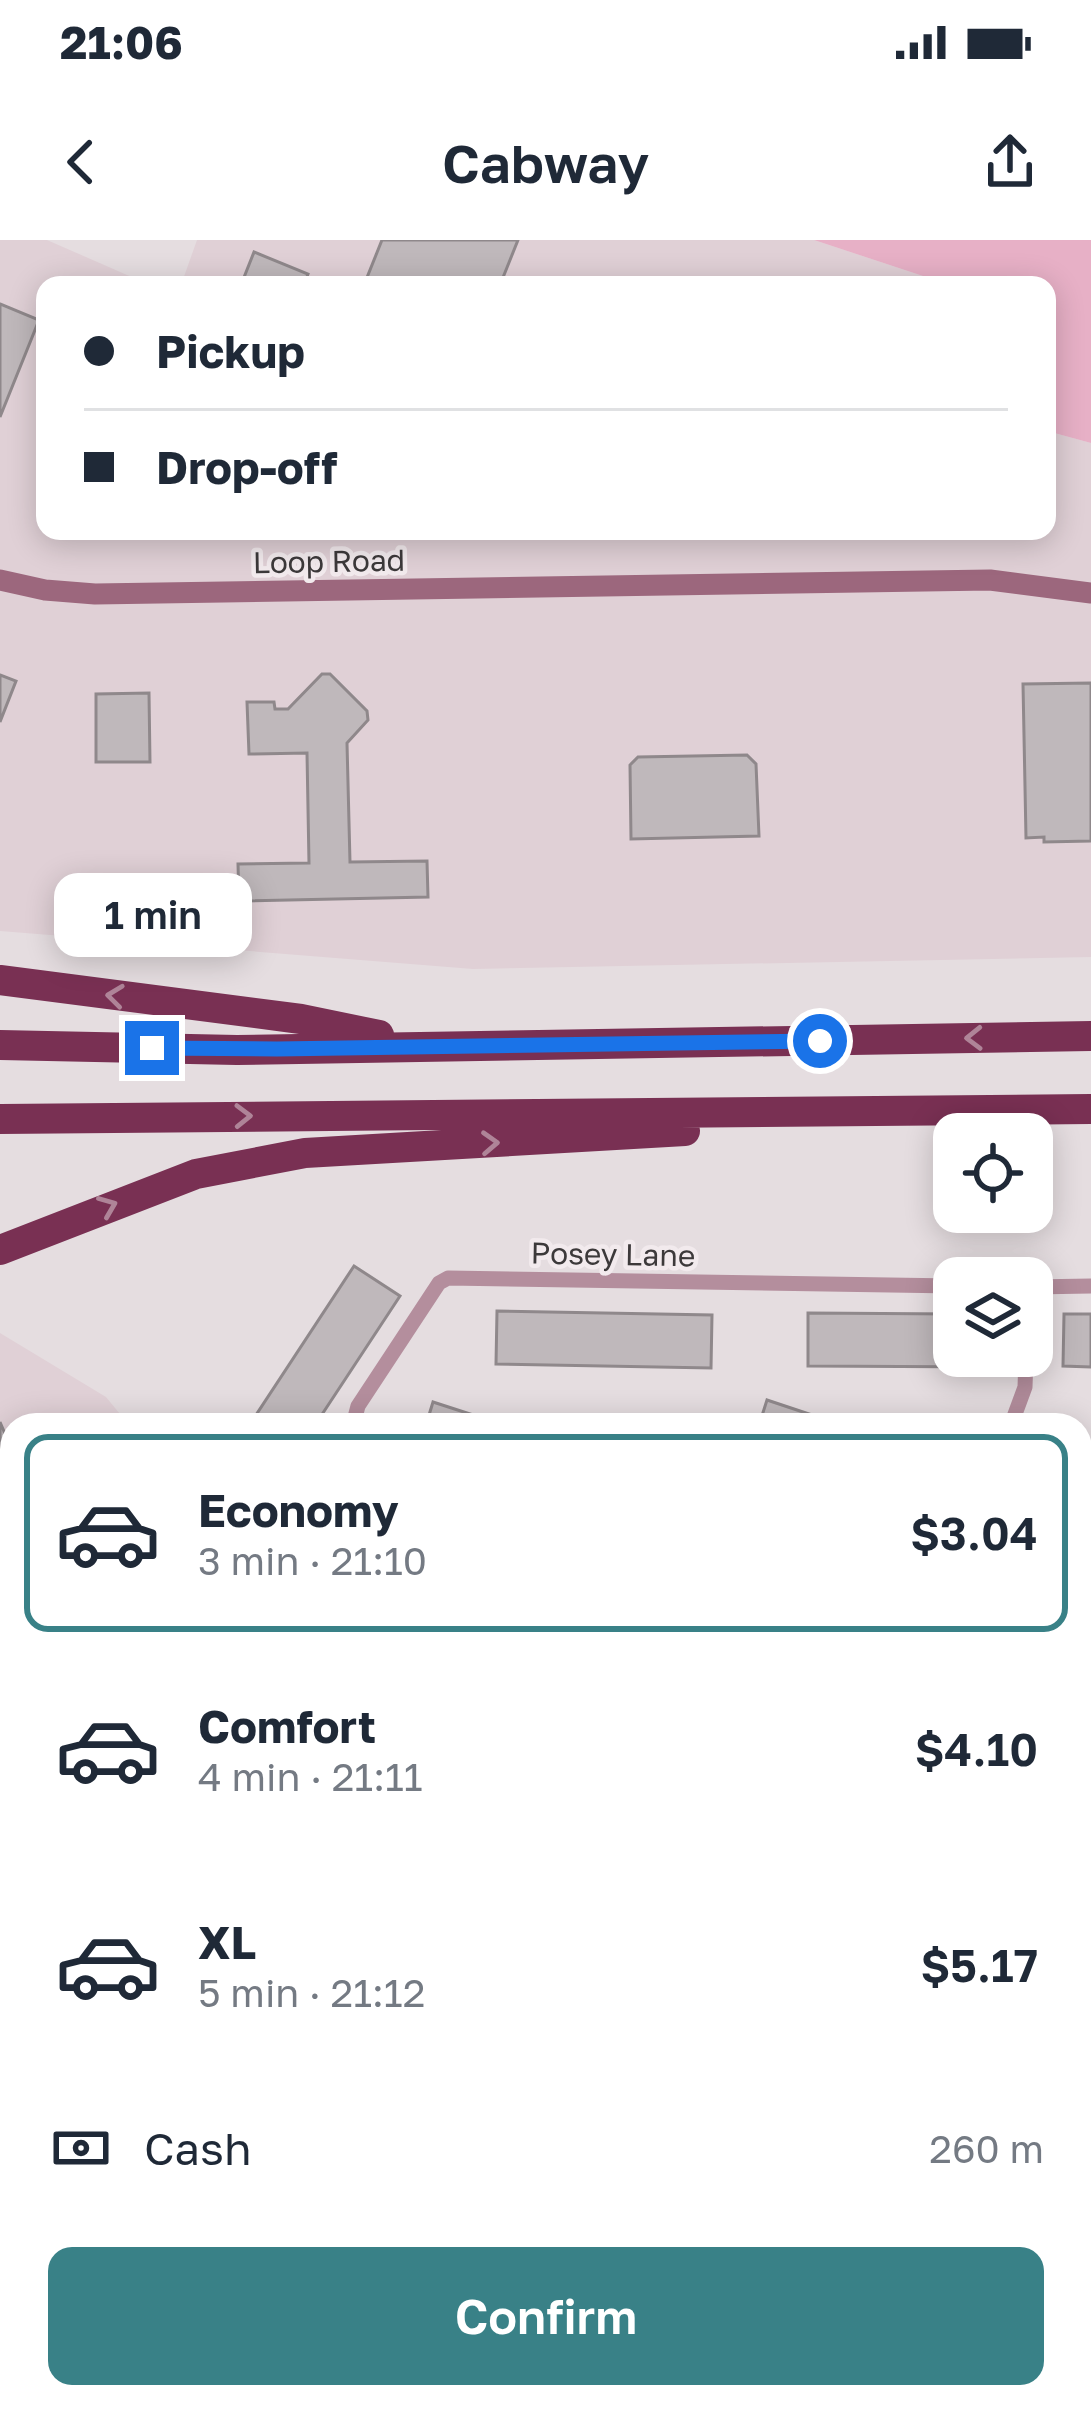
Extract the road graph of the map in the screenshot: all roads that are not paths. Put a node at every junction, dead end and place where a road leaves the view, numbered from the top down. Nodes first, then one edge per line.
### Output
1 (0, 580) edge
2 (1091, 593) edge
3 (0, 980) edge
4 (1091, 1036) edge
5 (0, 1045) edge
6 (438, 1047) junction
7 (1077, 1109) edge
8 (0, 1118) edge
9 (0, 1250) edge
10 (933, 1286) edge
11 (1091, 1286) edge
12 (1053, 1287) edge
13 (1025, 1377) edge
14 (356, 1413) edge
15 (1015, 1413) edge

1 - 2 street, Loop Road
6 -> 3 highway
4 -> 6 highway
5 - 6 highway
8 -> 7 highway
9 -> 7 highway
10 - 14 street, Posey Lane
11 - 12 street
13 - 15 street

